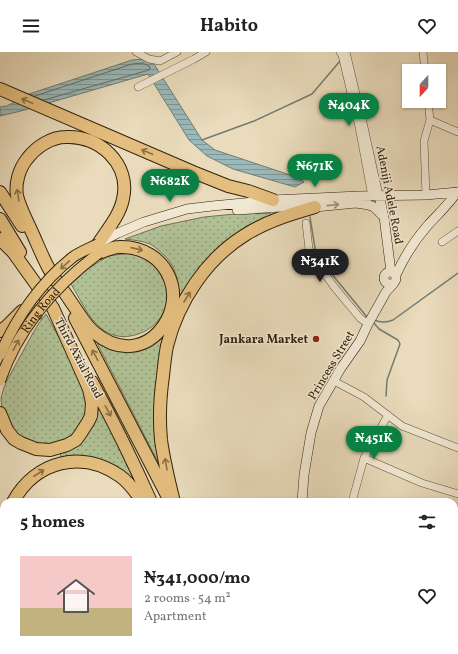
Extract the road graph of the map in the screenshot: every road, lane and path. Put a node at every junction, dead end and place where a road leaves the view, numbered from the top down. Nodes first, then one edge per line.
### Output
1 (136, 52) edge
2 (176, 52) edge
3 (206, 52) edge
4 (340, 52) edge
5 (346, 52) edge
6 (423, 52) edge
7 (424, 64) edge
8 (140, 86) dead end
9 (0, 89) edge
10 (429, 108) edge
11 (430, 120) junction
12 (458, 132) edge
13 (0, 192) edge
14 (458, 192) edge
15 (376, 195) junction
16 (426, 195) junction
17 (250, 197) junction
18 (277, 204) junction
19 (315, 207) junction
20 (384, 217) junction
21 (0, 219) edge
22 (306, 222) dead end
23 (458, 230) edge
24 (0, 239) edge
25 (442, 242) dead end
26 (98, 248) junction
27 (49, 269) junction
28 (391, 278) junction
29 (27, 306) junction
30 (53, 308) junction
31 (371, 320) junction
32 (0, 331) edge
33 (0, 355) edge
34 (0, 381) edge
35 (334, 381) junction
36 (0, 413) edge
37 (388, 415) junction
38 (458, 448) edge
39 (364, 458) junction
40 (458, 494) edge
41 (15, 498) edge
42 (140, 498) edge
43 (149, 498) edge
44 (168, 498) edge
45 (173, 498) edge
46 (302, 498) edge
47 (353, 498) edge

1 - 2 street
3 - 8 street
4 - 15 street, Adeniji Adele Road
5 - 15 street, Adeniji Adele Road
6 - 7 street
17 -> 9 highway
10 - 11 street
11 - 12 street
11 - 16 street
13 - 27 highway, Ring Road
14 - 16 main road
14 - 28 main road
15 - 16 main road
15 - 18 main road
15 - 20 main road, Adeniji Adele Road
17 - 18 highway
17 - 26 main road
18 - 19 main road
18 - 26 main road
19 -> 20 main road
45 -> 19 highway
20 - 28 main road, Adeniji Adele Road
21 - 30 highway, Third Axial Road
22 - 31 street
23 - 25 street
24 - 30 highway
26 -> 27 highway
27 -> 26 highway
26 -> 29 main road, Ring Road, bridge
34 -> 26 main road, Ring Road, bridge
44 -> 27 highway, Third Axial Road
28 - 31 main road, Princess Street
29 - 32 highway, bridge
29 - 33 main road, Ring Road, bridge
30 - 36 highway
30 -> 43 highway, Third Axial Road
31 - 35 main road, Princess Street
35 - 37 street
35 - 46 main road, Princess Street
37 - 38 street
37 - 39 street
39 - 40 street
39 - 47 street
41 -> 42 highway

